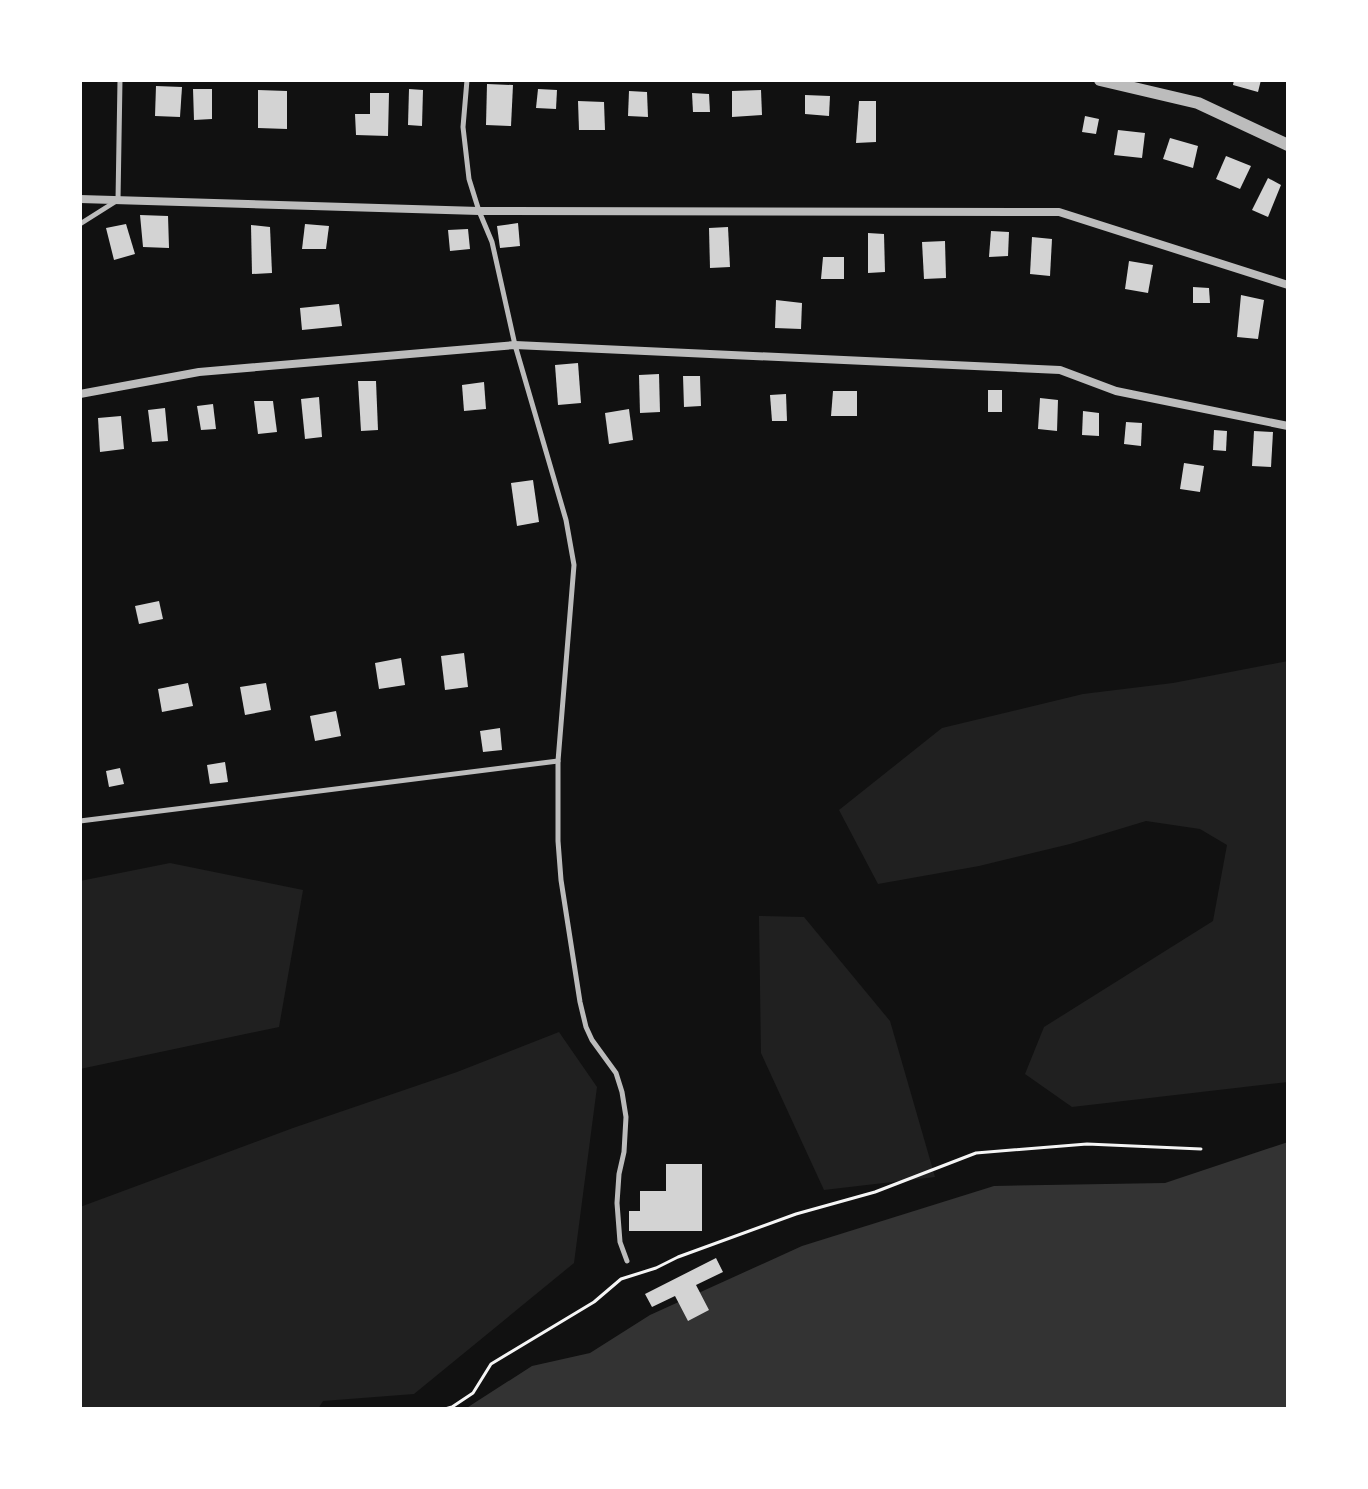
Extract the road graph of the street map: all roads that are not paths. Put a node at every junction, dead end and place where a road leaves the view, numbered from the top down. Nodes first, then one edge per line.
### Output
1 (120, 80) edge
2 (467, 80) edge
3 (1100, 80) edge
4 (1288, 145) edge
5 (80, 199) edge
6 (118, 200) junction
7 (479, 211) junction
8 (80, 224) edge
9 (1288, 285) edge
10 (515, 345) junction
11 (80, 394) edge
12 (1288, 426) edge
13 (558, 761) junction
14 (80, 821) edge
15 (627, 1261) dead end

1 - 6 lane
2 - 7 lane
3 - 4 street
5 - 6 street
6 - 7 street
6 - 8 lane
7 - 9 street
7 - 10 lane
10 - 11 street
10 - 12 street
10 - 13 lane
13 - 14 lane
13 - 15 lane

